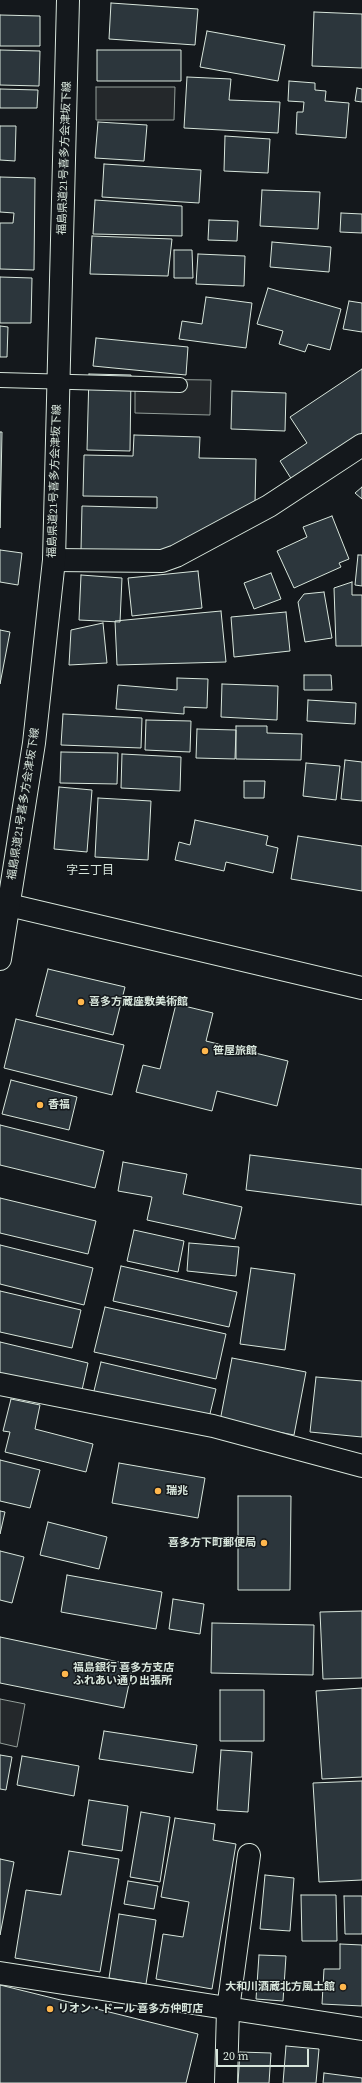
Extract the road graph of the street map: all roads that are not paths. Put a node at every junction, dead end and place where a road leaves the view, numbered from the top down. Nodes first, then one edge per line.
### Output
1 (68, 0) edge
2 (0, 380) edge
3 (58, 382) junction
4 (180, 385) dead end
5 (362, 445) edge
6 (54, 560) junction
7 (4, 904) edge
8 (0, 959) edge
9 (362, 988) edge
10 (0, 1384) edge
11 (362, 1466) edge
12 (249, 1855) dead end
13 (0, 1973) edge
14 (228, 2009) junction
15 (362, 2029) edge
16 (226, 2083) edge

1 - 3 street, 福島県道21号喜多方会津坂下線
2 - 3 lane
3 - 4 lane
3 - 6 street, 福島県道21号喜多方会津坂下線
5 - 6 street
6 - 7 street, 福島県道21号喜多方会津坂下線
7 - 8 street, 福島県道21号喜多方会津坂下線
7 - 9 street
10 - 11 street
12 - 14 street
13 - 14 street
14 - 15 street
14 - 16 street

